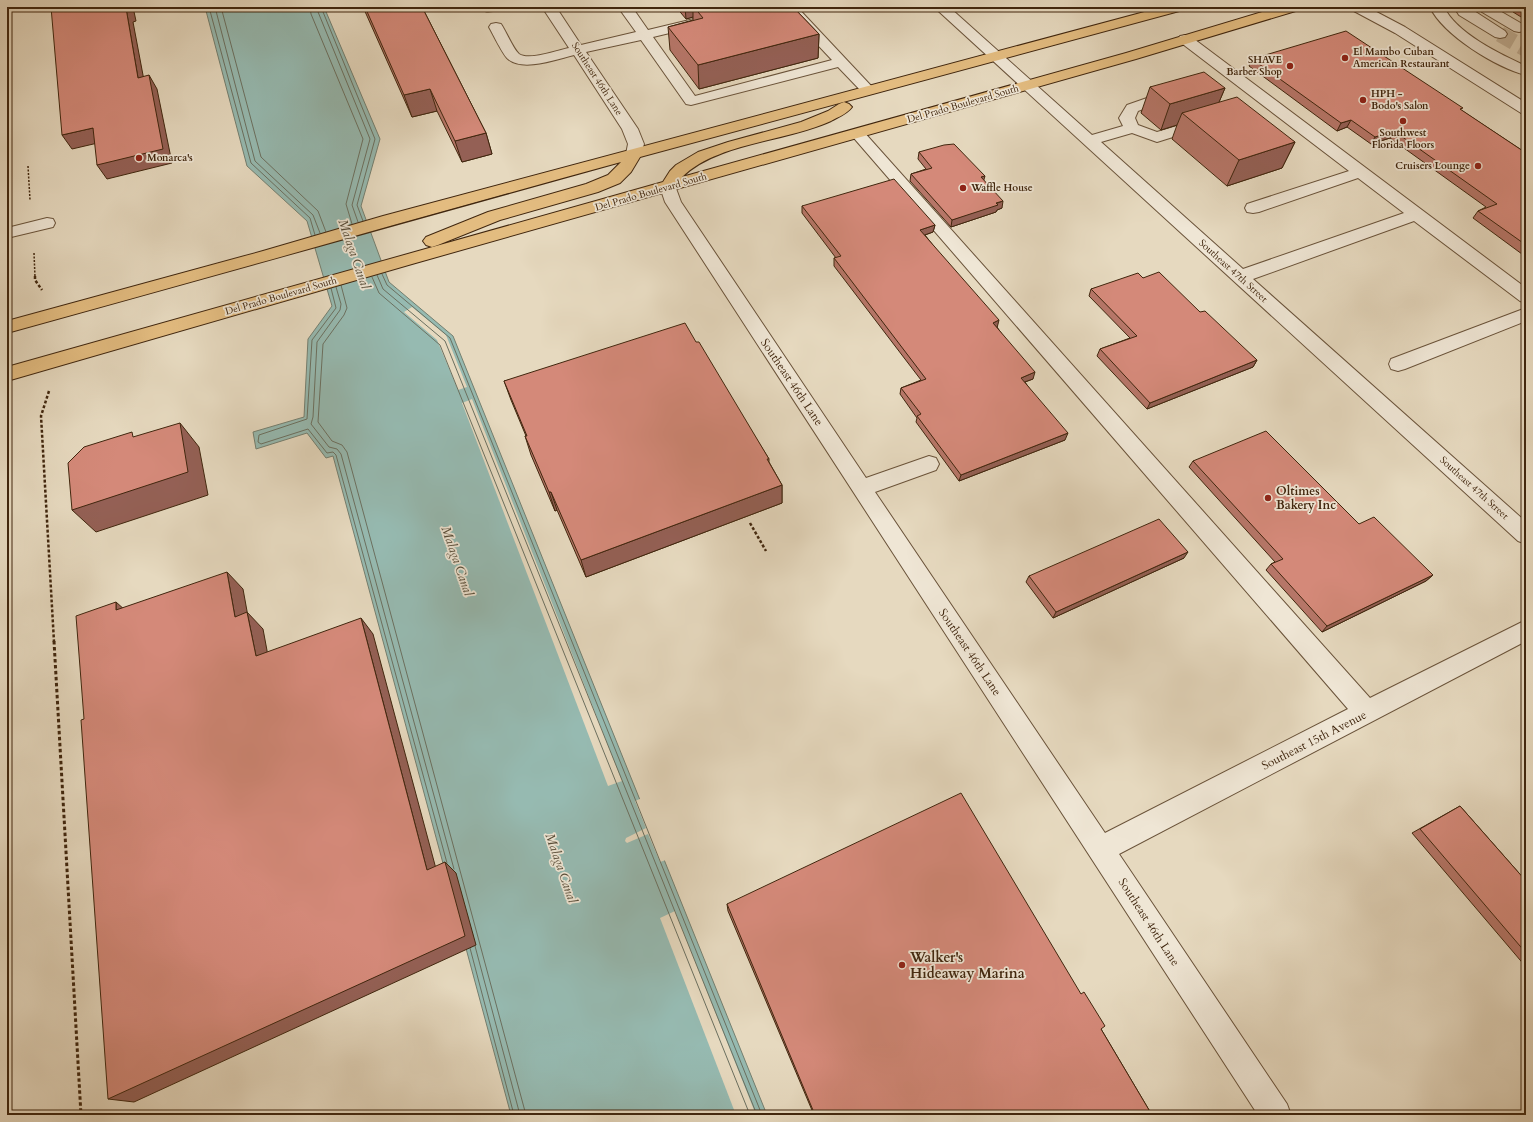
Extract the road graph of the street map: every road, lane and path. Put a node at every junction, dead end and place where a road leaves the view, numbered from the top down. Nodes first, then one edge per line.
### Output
1 (550, 7) edge
2 (625, 7) edge
3 (789, 7) edge
4 (941, 7) edge
5 (1178, 7) edge
6 (1294, 7) edge
7 (1357, 7) edge
8 (1437, 7) edge
9 (1447, 7) edge
10 (1461, 7) edge
11 (1472, 7) edge
12 (1484, 7) edge
13 (1497, 7) edge
14 (710, 19) edge
15 (496, 27) dead end
16 (1509, 30) edge
17 (644, 34) junction
18 (1185, 39) junction
19 (578, 50) junction
20 (995, 56) junction
21 (841, 62) junction
22 (1526, 71) edge
23 (1028, 86) junction
24 (865, 91) junction
25 (1182, 91) edge
26 (1526, 110) edge
27 (1215, 120) edge
28 (1132, 128) junction
29 (858, 134) junction
30 (1089, 141) junction
31 (634, 154) junction
32 (28, 166) dead end
33 (1361, 172) junction
34 (668, 187) junction
35 (1253, 208) dead end
36 (1417, 214) junction
37 (40, 225) junction
38 (7, 233) edge
39 (405, 256) junction
40 (1240, 277) junction
41 (1526, 297) edge
42 (1526, 314) edge
43 (44, 317) junction
44 (7, 327) edge
45 (47, 363) junction
46 (1398, 364) dead end
47 (7, 374) edge
48 (929, 464) dead end
49 (862, 488) junction
50 (750, 523) edge
51 (1526, 535) edge
52 (766, 551) dead end
53 (1526, 630) edge
54 (1367, 712) junction
55 (1101, 849) junction
56 (81, 1115) edge
57 (1276, 1115) edge

1 - 19 street, Southeast 46th Lane
2 - 17 street
3 - 21 street
4 - 20 street, Southeast 47th Street
5 - 20 main road
6 - 18 main road, Del Prado Boulevard South
7 - 26 street
8 - 22 street
9 - 16 street
10 - 16 street
11 - 16 street
12 - 16 street
13 - 16 street
14 - 17 street
15 - 19 street
17 - 19 street
17 - 21 street
18 - 23 main road, Del Prado Boulevard South
18 - 33 street
19 - 31 street, Southeast 46th Lane
20 - 23 street, Southeast 47th Street
20 - 24 main road
21 - 24 street
23 - 29 main road, Del Prado Boulevard South
23 - 30 street, Southeast 47th Street
24 - 31 main road
24 - 34 main road
25 - 28 street
27 - 28 street
28 - 30 street
29 - 34 main road, Del Prado Boulevard South
29 - 54 street
30 - 40 street, Southeast 47th Street
31 - 39 main road
31 - 43 main road
32 - 37 path
33 - 35 street
33 - 36 street
34 - 39 main road, Del Prado Boulevard South
34 - 49 street, Southeast 46th Lane
36 - 40 street
36 - 41 street
37 - 38 street
37 - 43 path
39 - 45 main road, Del Prado Boulevard South
40 - 51 street, Southeast 47th Street
42 - 46 street
43 - 44 main road
45 - 47 main road, Del Prado Boulevard South
45 - 56 path
48 - 49 street
49 - 55 street, Southeast 46th Lane
50 - 52 path
53 - 54 street, Southeast 15th Avenue
54 - 55 street, Southeast 15th Avenue
55 - 57 street, Southeast 46th Lane

